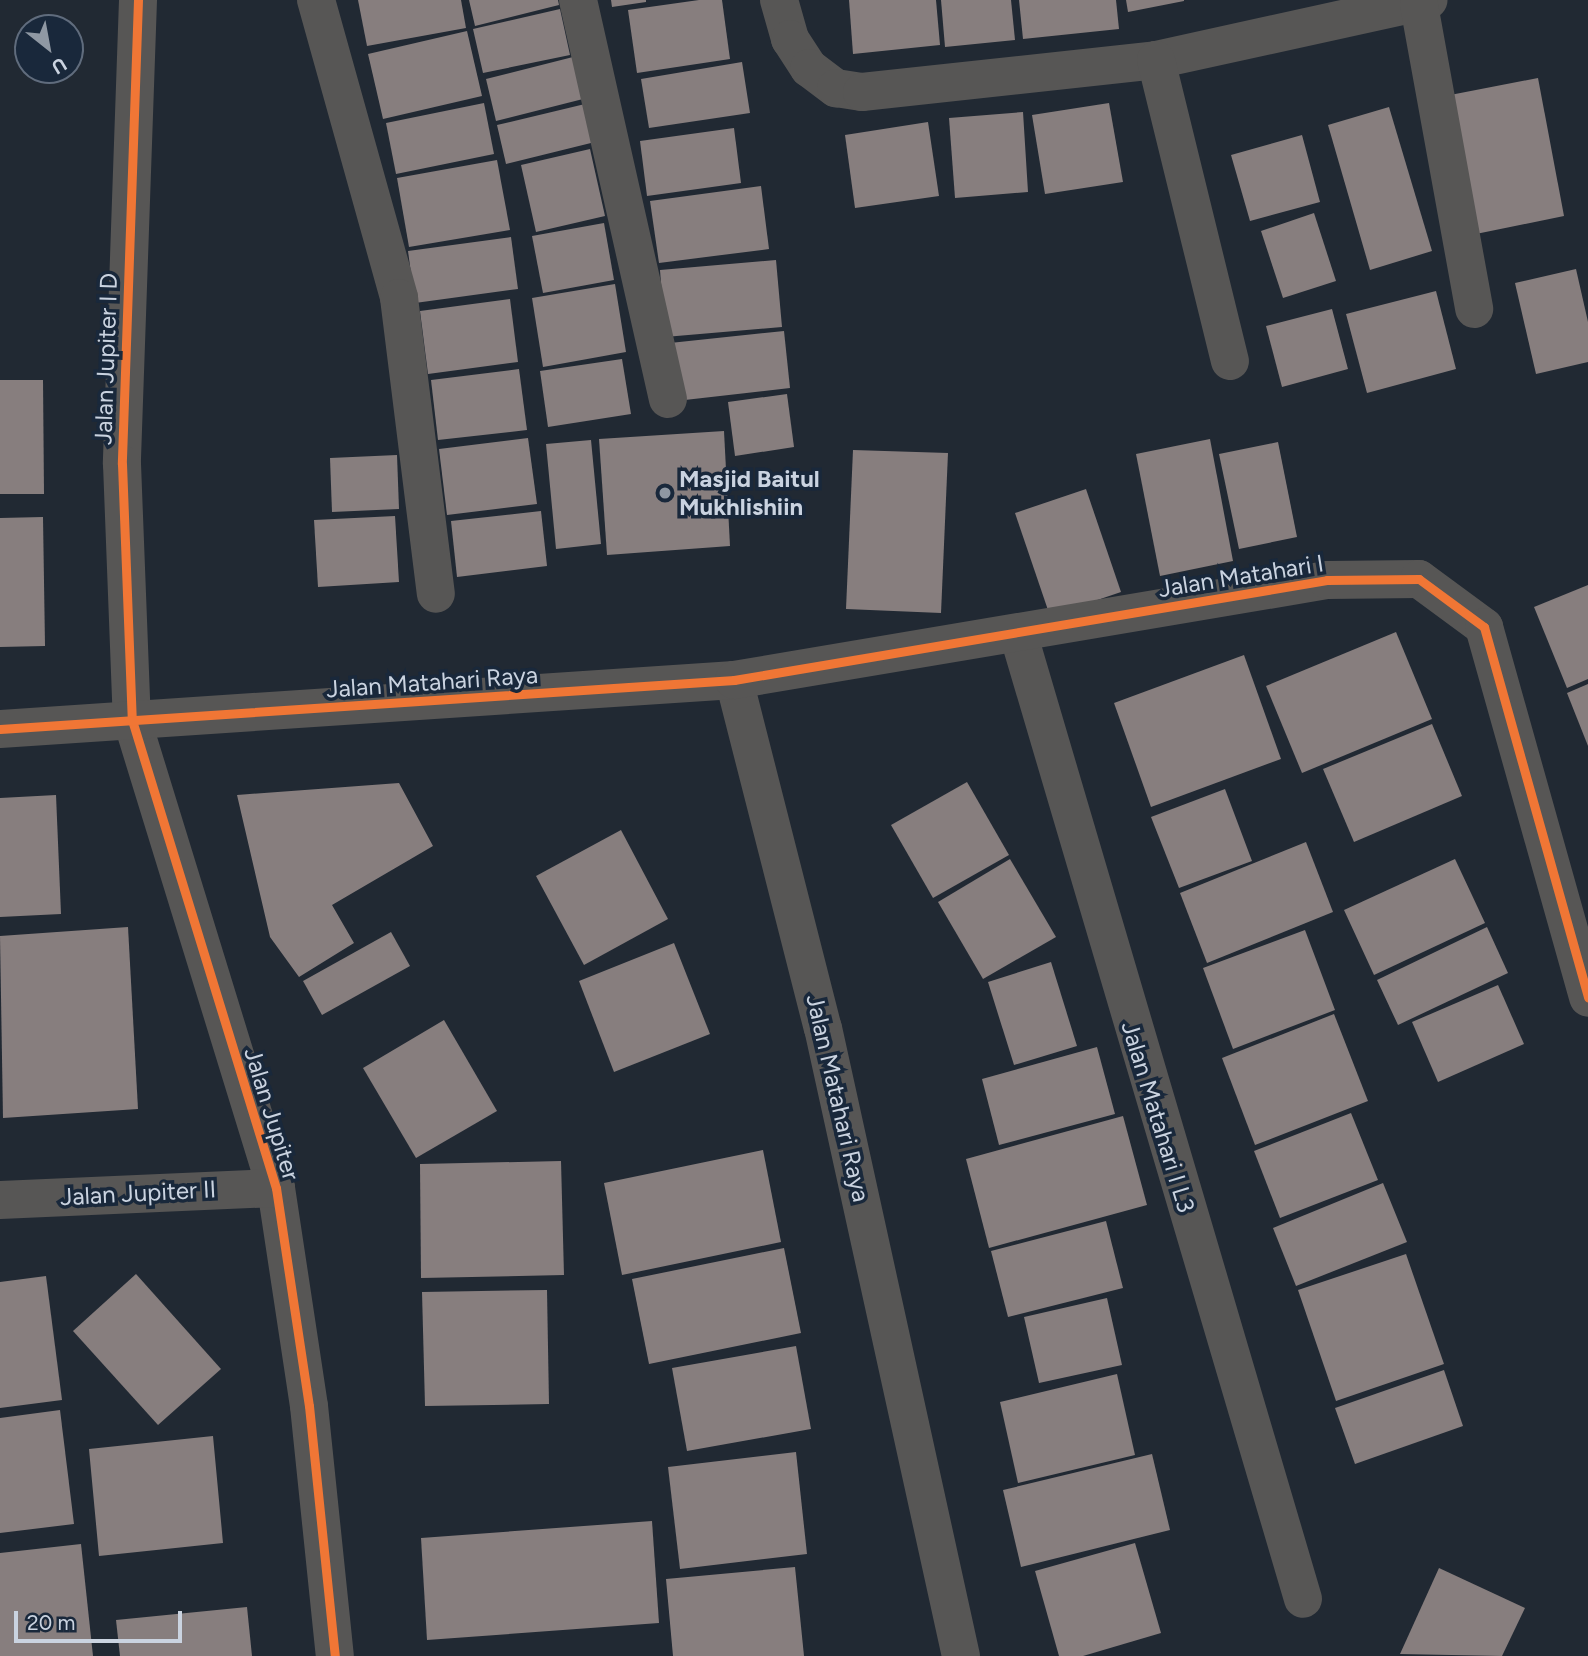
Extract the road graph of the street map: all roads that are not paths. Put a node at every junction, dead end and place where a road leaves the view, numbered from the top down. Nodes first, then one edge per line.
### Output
1 (138, 0) edge
2 (316, 0) edge
3 (578, 0) edge
4 (779, 0) edge
5 (1424, 3) edge
6 (1323, 14) edge
7 (1156, 60) junction
8 (1474, 309) dead end
9 (1230, 360) dead end
10 (668, 399) dead end
11 (436, 594) dead end
12 (1018, 632) junction
13 (734, 680) junction
14 (132, 720) junction
15 (0, 729) edge
16 (1588, 998) edge
17 (276, 1188) junction
18 (0, 1200) edge
19 (1303, 1599) dead end
20 (335, 1656) edge
21 (961, 1656) edge

1 - 14 street, Jalan Jupiter I D
2 - 11 street
3 - 10 street
4 - 7 street
5 - 6 street
5 - 8 street
6 - 7 street
7 - 9 street
12 - 13 street, Jalan Matahari I
12 - 16 street, Jalan Matahari I
12 - 19 street, Jalan Matahari I L3
13 - 14 street, Jalan Matahari Raya
13 - 21 street, Jalan Matahari Raya
14 - 15 street, Jalan Matahari Raya
14 - 17 street, Jalan Jupiter
17 - 18 street, Jalan Jupiter II
17 - 20 street, Jalan Jupiter

